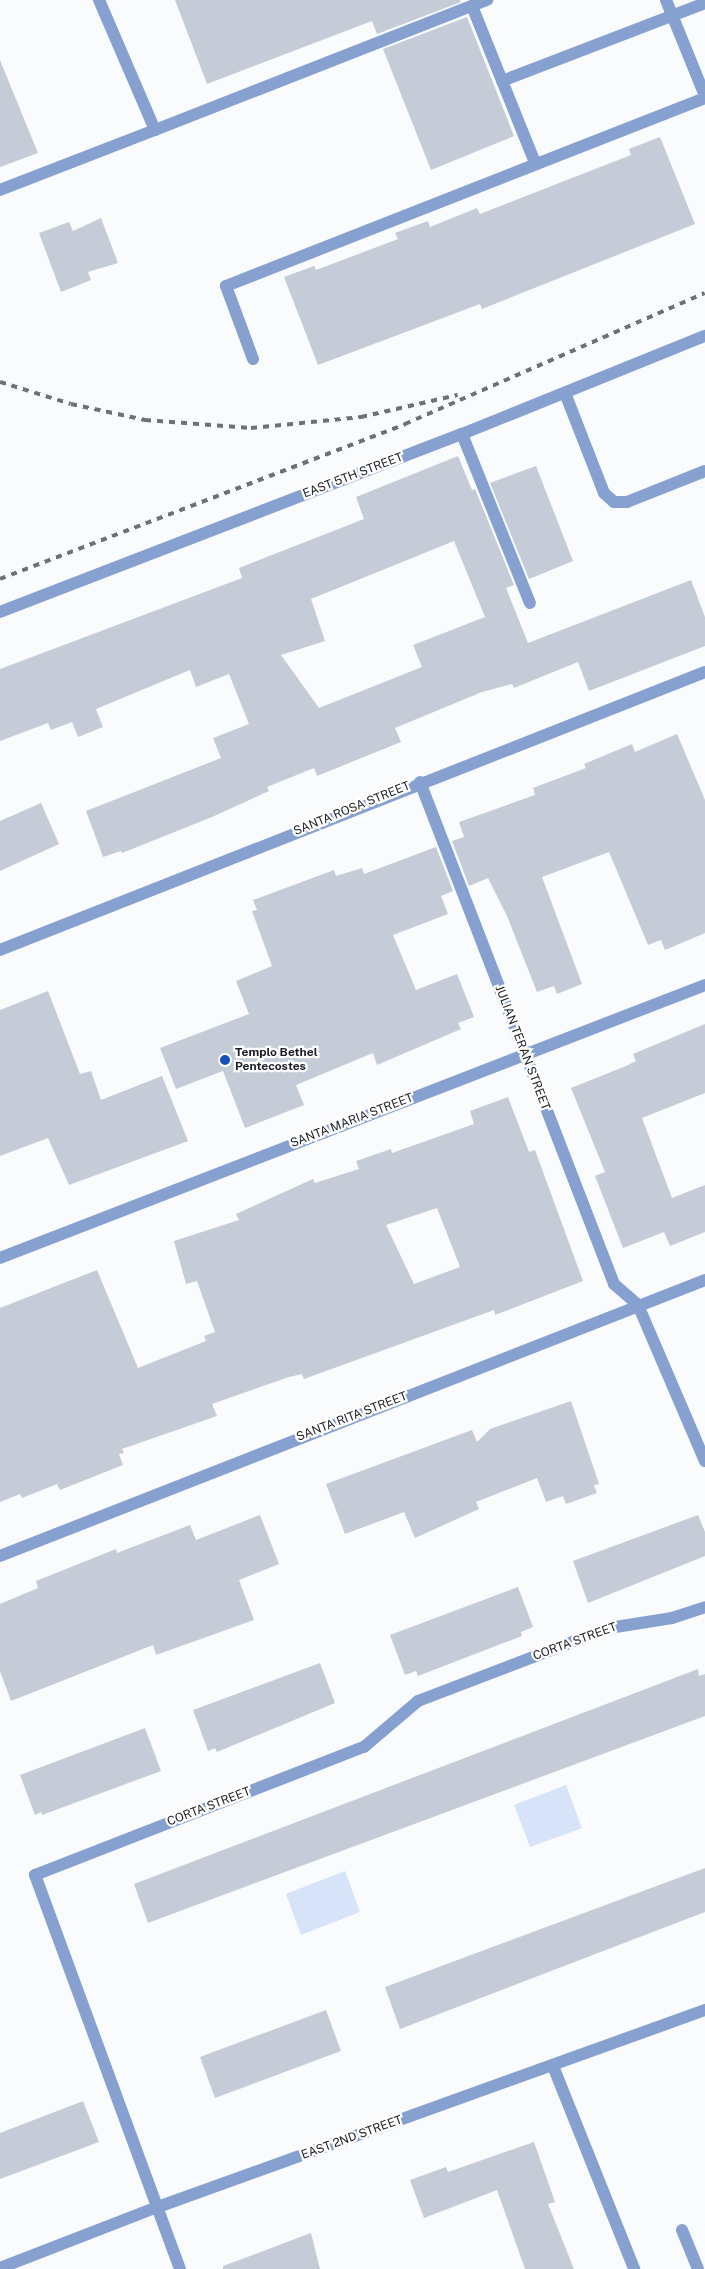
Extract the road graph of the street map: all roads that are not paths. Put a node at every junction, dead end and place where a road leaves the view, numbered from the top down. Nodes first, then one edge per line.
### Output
1 (99, 0) edge
2 (487, 0) edge
3 (666, 0) edge
4 (705, 3) edge
5 (472, 6) junction
6 (673, 16) junction
7 (502, 81) junction
8 (705, 97) edge
9 (155, 130) junction
10 (535, 163) junction
11 (0, 190) edge
12 (705, 336) edge
13 (253, 359) dead end
14 (565, 393) junction
15 (462, 434) junction
16 (705, 470) edge
17 (530, 603) dead end
18 (0, 612) edge
19 (705, 672) edge
20 (420, 782) junction
21 (0, 950) edge
22 (705, 985) edge
23 (524, 1055) junction
24 (0, 1258) edge
25 (705, 1280) edge
26 (638, 1305) junction
27 (705, 1461) edge
28 (0, 1556) edge
29 (705, 1607) edge
30 (705, 2010) edge
31 (553, 2066) junction
32 (155, 2208) junction
33 (682, 2230) dead end
34 (0, 2268) edge
35 (180, 2269) edge
36 (634, 2269) edge
37 (698, 2269) edge

1 - 9 street
2 - 5 street
3 - 6 street
4 - 6 street
5 - 7 street
5 - 9 street
6 - 7 street
6 - 8 street
7 - 10 street
8 - 10 street
9 - 11 street
10 - 13 street
12 - 14 street, EAST 5TH STREET
14 - 15 street, EAST 5TH STREET
14 - 16 street
15 - 17 street
15 - 18 street, EAST 5TH STREET
19 - 20 street, SANTA ROSA STREET
20 - 21 street, SANTA ROSA STREET
20 - 23 street, JULIAN TERAN STREET
22 - 23 street, SANTA MARIA STREET
23 - 24 street, SANTA MARIA STREET
23 - 26 street, JULIAN TERAN STREET
25 - 26 street, SANTA RITA STREET
26 - 27 street
26 - 28 street, SANTA RITA STREET
29 - 32 street, CORTA STREET
30 - 31 street, EAST 2ND STREET
31 - 32 street, EAST 2ND STREET
31 - 36 street
32 - 34 street, EAST 2ND STREET
32 - 35 street
33 - 37 street

